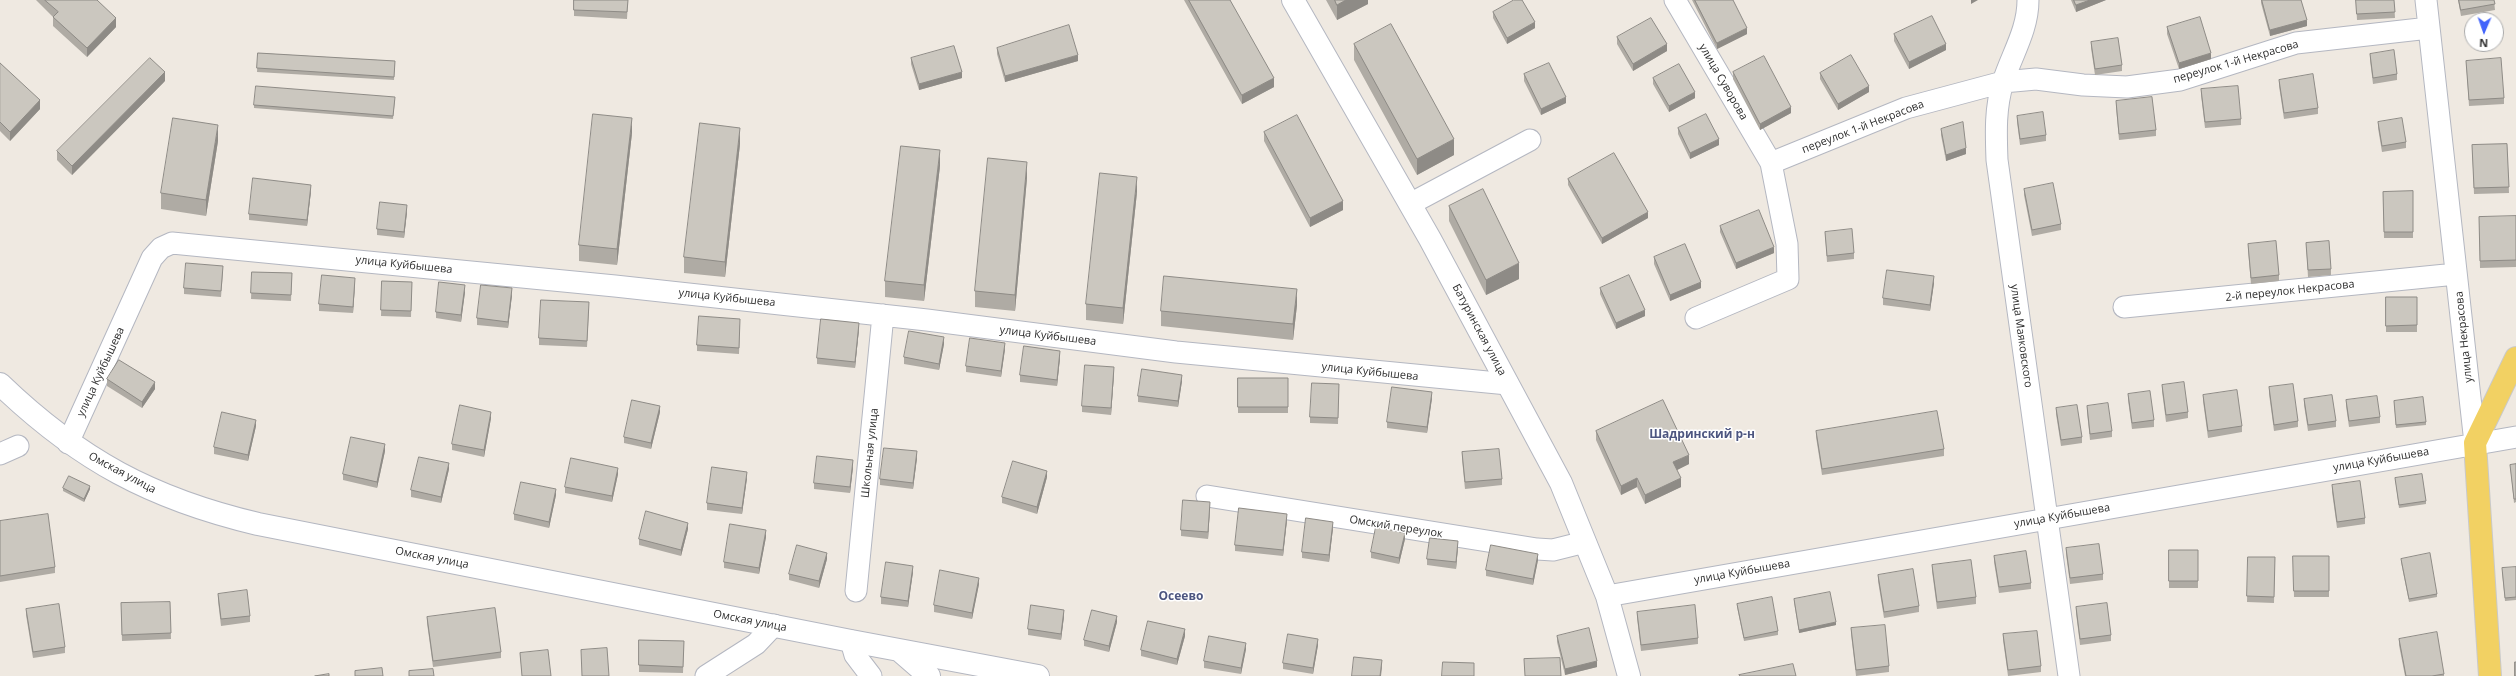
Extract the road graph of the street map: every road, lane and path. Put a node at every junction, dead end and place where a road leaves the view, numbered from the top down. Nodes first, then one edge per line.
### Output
1 (1293, 0) edge
2 (1675, 0) edge
3 (2028, 0) edge
4 (2426, 0) edge
5 (2429, 28) junction
6 (2004, 82) junction
7 (1530, 140) dead end
8 (1771, 163) junction
9 (1410, 204) junction
10 (2456, 274) junction
11 (2124, 307) dead end
12 (883, 316) junction
13 (1696, 318) dead end
14 (2516, 358) edge
15 (0, 384) edge
16 (1508, 384) junction
17 (2516, 437) edge
18 (68, 443) junction
19 (2475, 443) junction
20 (1206, 496) dead end
21 (2046, 519) junction
22 (1585, 542) junction
23 (856, 591) dead end
24 (1607, 596) junction
25 (774, 625) junction
26 (851, 641) junction
27 (899, 650) junction
28 (706, 676) edge
29 (870, 676) edge
30 (929, 676) edge
31 (1025, 676) edge
32 (1034, 676) edge
33 (1038, 676) edge
34 (1629, 676) edge
35 (2069, 676) edge
36 (2490, 676) edge

1 - 9 street, Батуринская улица
2 - 8 street, улица Суворова
3 - 6 street, улица Маяковского
4 - 5 street, улица Некрасова
5 - 6 street, переулок 1-й Некрасова
5 - 10 street, улица Некрасова
6 - 8 street, переулок 1-й Некрасова
6 - 21 street, улица Маяковского
7 - 9 street
8 - 13 street
9 - 16 street, Батуринская улица
10 - 11 street, 2-й переулок Некрасова
10 - 19 street, улица Некрасова
12 - 16 street, улица Куйбышева
12 - 18 street, улица Куйбышева
12 - 23 street, Школьная улица
14 - 19 main road
15 - 18 street, Омская улица
16 - 22 street, Батуринская улица
17 - 19 street, улица Куйбышева
18 - 25 street, Омская улица
19 - 21 street, улица Куйбышева
19 - 36 main road, улица Некрасова
20 - 22 street, Омский переулок
21 - 24 street, улица Куйбышева
21 - 35 street, улица Маяковского
22 - 24 street, Батуринская улица
24 - 34 street, Батуринская улица
25 - 26 street, Омская улица
25 - 28 street
26 - 27 street, Омская улица
26 - 29 street
27 - 30 street
27 - 32 street, Омская улица
31 - 32 street
32 - 33 street, Омская улица

